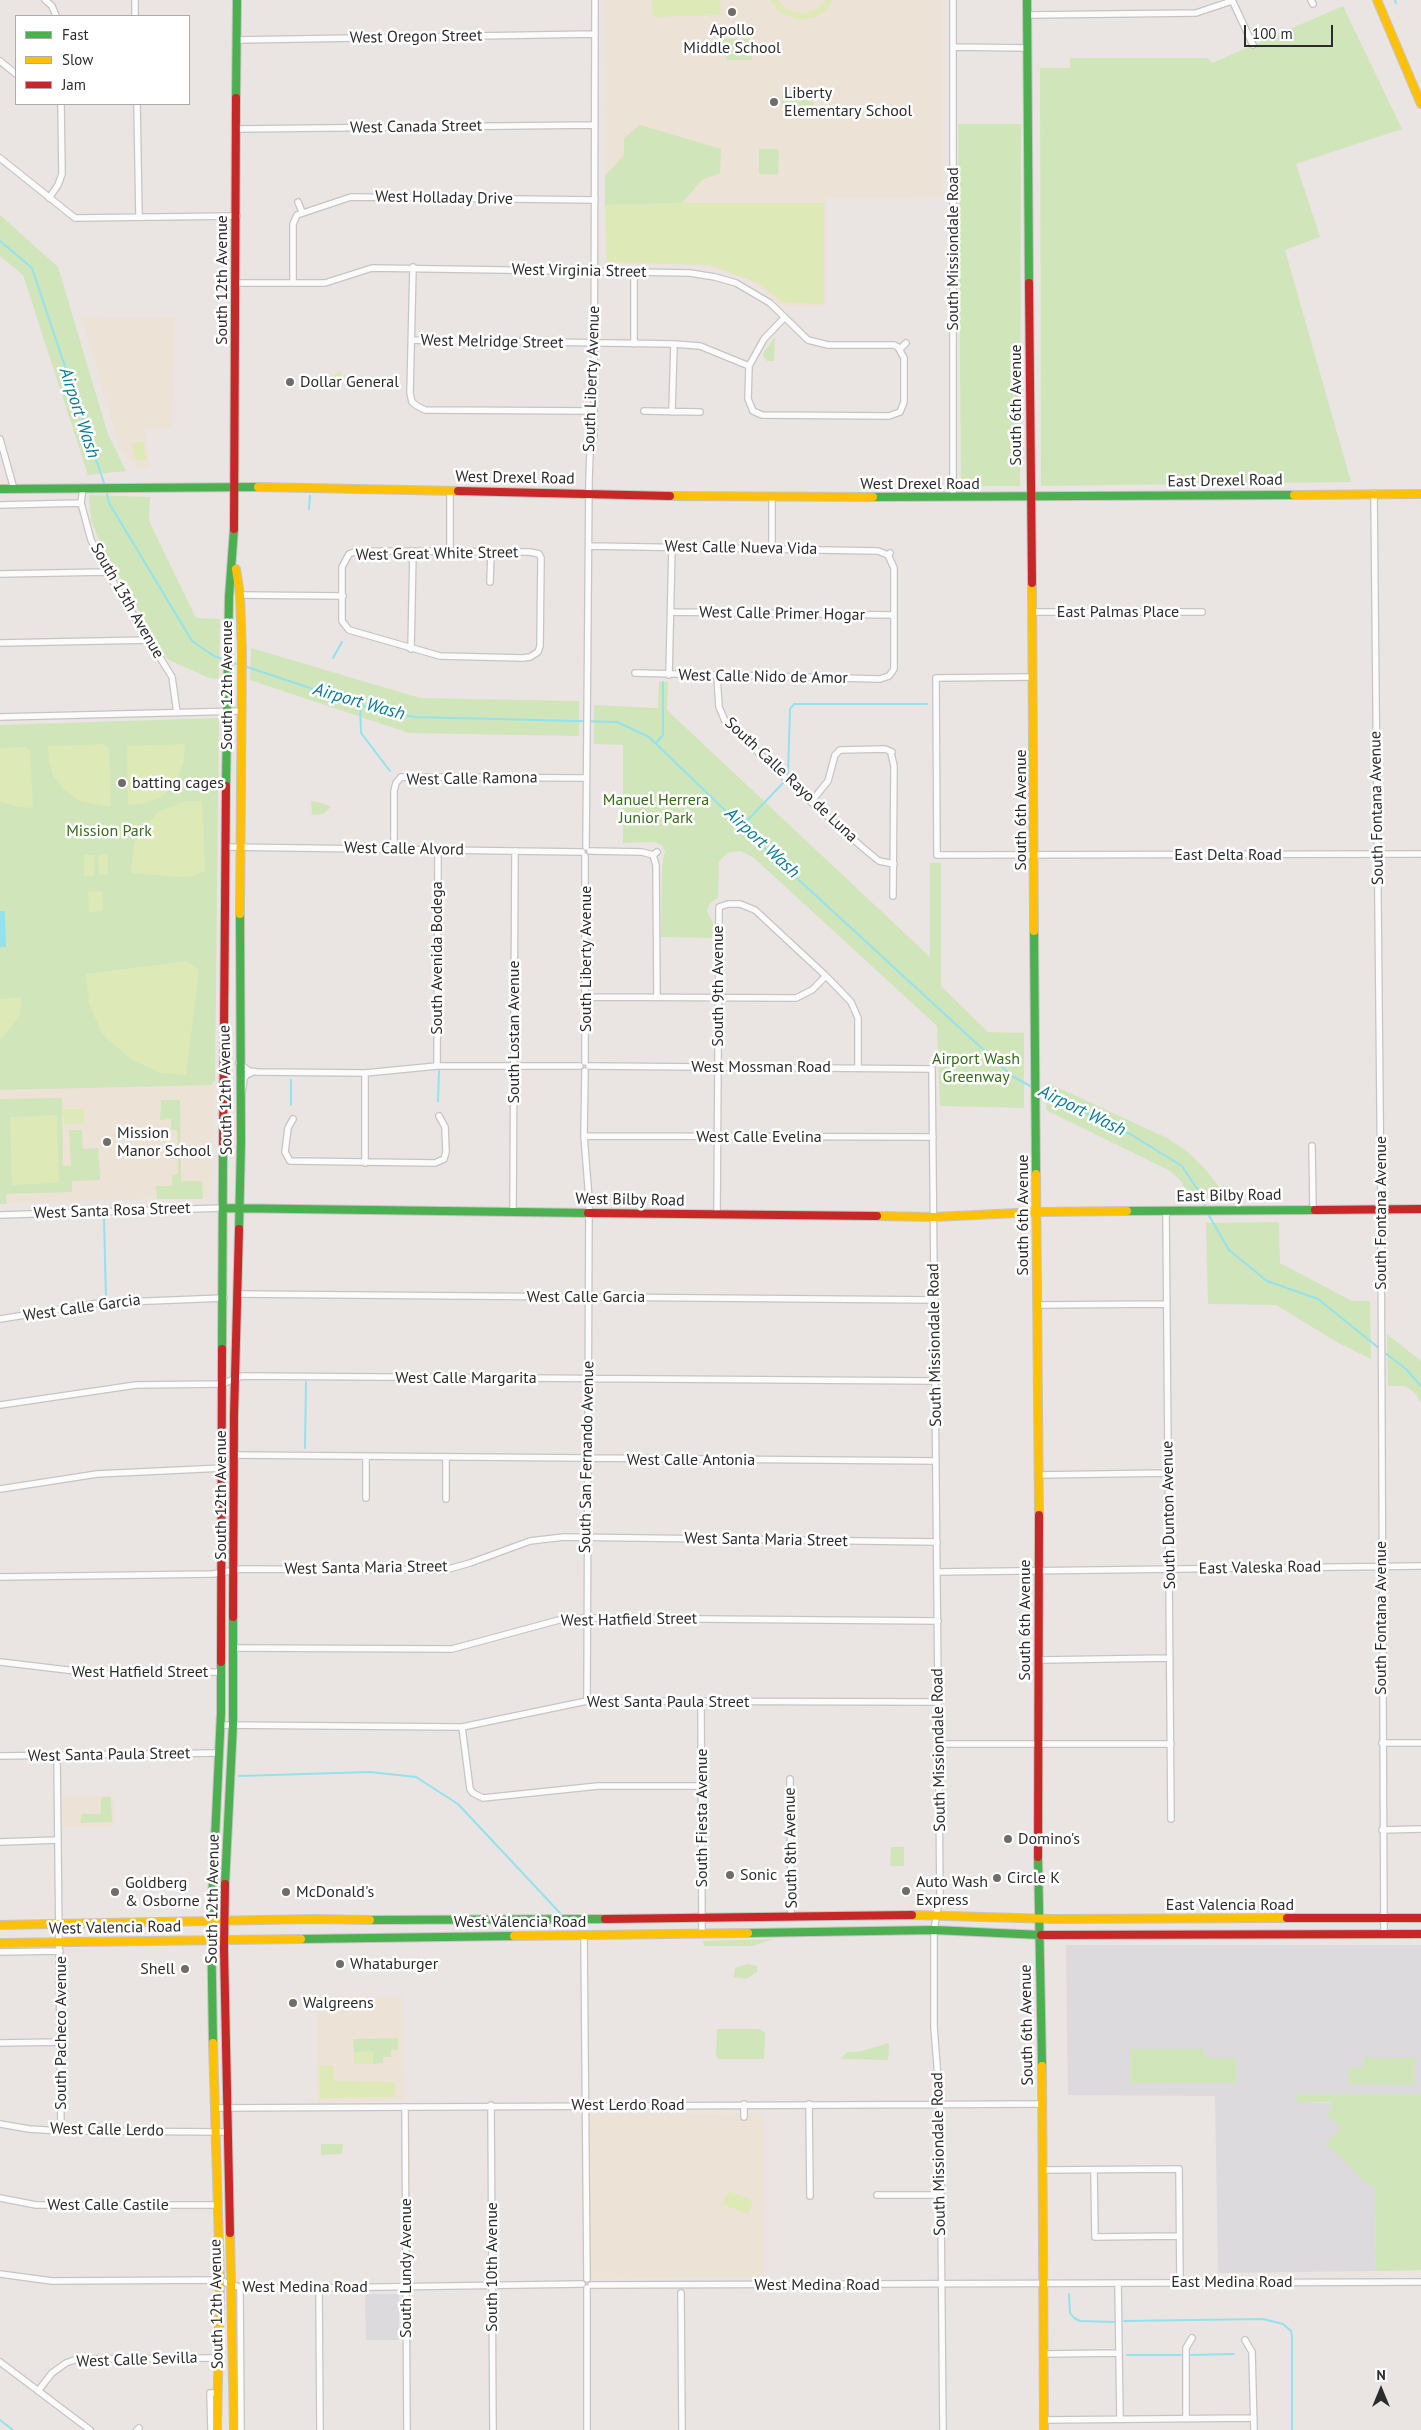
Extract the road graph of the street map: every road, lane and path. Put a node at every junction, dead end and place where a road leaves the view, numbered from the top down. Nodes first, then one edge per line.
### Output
1 (45, 0) edge
2 (135, 0) edge
3 (237, 0) edge
4 (595, 0) edge
5 (953, 0) edge
6 (1027, 0) edge
7 (1232, 0) edge
8 (1376, 0) edge
9 (56, 15) edge
10 (135, 15) edge
11 (1028, 15) junction
12 (595, 34) junction
13 (237, 40) junction
14 (1253, 45) dead end
15 (953, 47) junction
16 (1027, 48) junction
17 (0, 60) edge
18 (15, 73) edge
19 (1421, 104) edge
20 (61, 105) edge
21 (137, 105) edge
22 (595, 125) junction
23 (237, 128) junction
24 (0, 158) edge
25 (49, 198) junction
26 (595, 200) junction
27 (298, 202) dead end
28 (300, 214) junction
29 (237, 216) junction
30 (139, 217) junction
31 (413, 267) junction
32 (595, 272) junction
33 (634, 272) junction
34 (293, 283) junction
35 (236, 284) junction
36 (784, 318) junction
37 (412, 340) junction
38 (906, 343) dead end
39 (594, 344) junction
40 (634, 344) junction
41 (674, 344) junction
42 (901, 349) junction
43 (749, 366) junction
44 (594, 411) junction
45 (644, 411) dead end
46 (672, 412) junction
47 (700, 412) dead end
48 (0, 439) edge
49 (235, 486) junction
50 (83, 487) junction
51 (0, 489) edge
52 (14, 489) junction
53 (450, 490) junction
54 (1374, 493) junction
55 (589, 494) junction
56 (1421, 494) edge
57 (953, 497) junction
58 (1030, 497) junction
59 (772, 498) junction
60 (81, 503) junction
61 (0, 505) edge
62 (589, 546) junction
63 (672, 547) junction
64 (772, 548) junction
65 (413, 552) junction
66 (450, 552) junction
67 (490, 553) junction
68 (234, 560) junction
69 (107, 572) junction
70 (0, 574) edge
71 (490, 582) dead end
72 (240, 595) junction
73 (343, 596) junction
74 (671, 612) junction
75 (1033, 612) junction
76 (1202, 612) dead end
77 (893, 615) junction
78 (150, 640) junction
79 (0, 643) edge
80 (411, 650) junction
81 (635, 673) dead end
82 (669, 675) junction
83 (717, 676) junction
84 (1033, 677) junction
85 (241, 711) junction
86 (228, 712) junction
87 (177, 713) junction
88 (0, 717) edge
89 (586, 778) junction
90 (811, 802) junction
91 (226, 847) junction
92 (242, 847) junction
93 (394, 849) junction
94 (438, 850) junction
95 (515, 851) junction
96 (586, 851) junction
97 (1421, 854) edge
98 (1377, 855) junction
99 (1035, 856) junction
100 (894, 864) junction
101 (893, 896) dead end
102 (826, 976) junction
103 (586, 997) junction
104 (657, 997) junction
105 (717, 998) junction
106 (239, 1064) junction
107 (514, 1065) junction
108 (437, 1066) junction
109 (585, 1066) junction
110 (718, 1067) junction
111 (858, 1068) junction
112 (932, 1069) joint
113 (256, 1072) junction
114 (365, 1073) junction
115 (240, 1086) junction
116 (223, 1087) junction
117 (240, 1101) junction
118 (439, 1116) dead end
119 (293, 1119) dead end
120 (584, 1136) junction
121 (717, 1137) junction
122 (933, 1137) junction
123 (1312, 1146) dead end
124 (365, 1163) junction
125 (223, 1208) junction
126 (240, 1208) junction
127 (1421, 1208) edge
128 (1313, 1209) junction
129 (1381, 1209) junction
130 (1166, 1211) junction
131 (1037, 1212) junction
132 (513, 1213) junction
133 (589, 1214) junction
134 (0, 1215) edge
135 (717, 1215) junction
136 (934, 1217) junction
137 (237, 1294) junction
138 (588, 1297) junction
139 (224, 1298) junction
140 (935, 1300) junction
141 (1167, 1304) junction
142 (1037, 1305) junction
143 (0, 1319) edge
144 (236, 1377) junction
145 (588, 1378) junction
146 (935, 1381) junction
147 (222, 1384) junction
148 (0, 1404) edge
149 (235, 1455) junction
150 (366, 1456) junction
151 (446, 1457) junction
152 (588, 1460) junction
153 (936, 1461) junction
154 (223, 1468) junction
155 (1168, 1473) junction
156 (1038, 1475) junction
157 (0, 1489) edge
158 (366, 1498) dead end
159 (446, 1499) dead end
160 (586, 1538) junction
161 (937, 1542) junction
162 (1421, 1566) edge
163 (1381, 1567) junction
164 (1169, 1569) junction
165 (234, 1570) junction
166 (1039, 1570) junction
167 (937, 1572) junction
168 (222, 1573) junction
169 (0, 1577) edge
170 (587, 1618) junction
171 (938, 1621) junction
172 (234, 1648) junction
173 (1170, 1658) junction
174 (1040, 1660) junction
175 (0, 1662) edge
176 (220, 1672) junction
177 (587, 1701) junction
178 (701, 1702) junction
179 (938, 1702) junction
180 (221, 1724) junction
181 (233, 1724) junction
182 (462, 1728) junction
183 (1382, 1743) junction
184 (1421, 1743) edge
185 (939, 1744) junction
186 (1171, 1744) junction
187 (1038, 1745) junction
188 (219, 1753) junction
189 (0, 1756) edge
190 (57, 1756) junction
191 (218, 1779) junction
192 (790, 1780) dead end
193 (702, 1786) junction
194 (230, 1798) junction
195 (1171, 1819) dead end
196 (1421, 1829) edge
197 (1382, 1830) junction
198 (58, 1840) junction
199 (0, 1842) edge
200 (937, 1915) junction
201 (791, 1917) junction
202 (702, 1918) junction
203 (1039, 1918) junction
204 (1421, 1918) edge
205 (584, 1919) junction
206 (1235, 1919) junction
207 (1384, 1919) junction
208 (211, 1921) junction
209 (225, 1921) junction
210 (401, 1921) junction
211 (59, 1923) junction
212 (0, 1925) edge
213 (934, 1930) junction
214 (702, 1934) junction
215 (1039, 1934) junction
216 (1235, 1934) junction
217 (1384, 1934) junction
218 (1421, 1934) edge
219 (584, 1935) junction
220 (401, 1936) junction
221 (211, 1940) junction
222 (225, 1940) junction
223 (0, 1943) edge
224 (60, 1947) junction
225 (0, 1952) edge
226 (61, 2042) junction
227 (0, 2043) edge
228 (744, 2104) junction
229 (809, 2104) junction
230 (940, 2104) junction
231 (1042, 2104) junction
232 (491, 2105) junction
233 (585, 2105) junction
234 (405, 2107) junction
235 (214, 2108) junction
236 (227, 2108) junction
237 (744, 2117) dead end
238 (0, 2124) edge
239 (61, 2131) junction
240 (214, 2131) junction
241 (227, 2132) junction
242 (1043, 2170) junction
243 (1094, 2170) junction
244 (877, 2195) dead end
245 (941, 2195) junction
246 (810, 2196) dead end
247 (0, 2198) edge
248 (217, 2205) junction
249 (1179, 2236) junction
250 (0, 2274) edge
251 (220, 2280) junction
252 (1180, 2282) junction
253 (1421, 2282) edge
254 (1044, 2283) junction
255 (1118, 2283) junction
256 (492, 2284) junction
257 (587, 2284) junction
258 (942, 2284) junction
259 (231, 2286) junction
260 (406, 2287) junction
261 (240, 2288) junction
262 (319, 2288) junction
263 (681, 2293) dead end
264 (1192, 2338) dead end
265 (1246, 2340) dead end
266 (1119, 2353) junction
267 (1044, 2354) junction
268 (218, 2358) junction
269 (0, 2362) edge
270 (38, 2391) junction
271 (217, 2393) junction
272 (1254, 2418) junction
273 (1120, 2419) junction
274 (1186, 2419) junction
275 (1044, 2420) junction
276 (90, 2430) edge
277 (210, 2430) edge
278 (217, 2430) edge
279 (234, 2430) edge
280 (241, 2430) edge
281 (320, 2430) edge
282 (407, 2430) edge
283 (493, 2430) edge
284 (587, 2430) edge
285 (682, 2430) edge
286 (942, 2430) edge
287 (1044, 2430) edge
288 (1254, 2430) edge

1 - 9 street
2 - 10 street
3 - 13 main road, South 12th Avenue
4 - 12 street, South Liberty Avenue
5 - 15 street, South Missiondale Road
6 - 11 main road, South 6th Avenue
7 - 11 street
7 - 14 street
8 - 19 main road
11 - 16 main road, South 6th Avenue
12 - 13 street, West Oregon Street
12 - 22 street, South Liberty Avenue
13 - 23 main road, South 12th Avenue
15 - 16 street
15 - 57 street, South Missiondale Road
16 - 58 main road, South 6th Avenue
17 - 18 street
20 - 25 street
21 - 30 street
22 - 23 street, West Canada Street
22 - 26 street, South Liberty Avenue
23 - 29 main road, South 12th Avenue
24 - 25 street
25 - 30 street
26 - 28 street, West Holladay Drive
26 - 32 street, South Liberty Avenue
27 - 28 street
28 - 34 street
29 - 30 street
29 - 35 main road, South 12th Avenue
31 - 32 street, West Virginia Street
31 - 34 street, West Virginia Street
31 - 37 street
32 - 33 street, West Virginia Street
32 - 39 street, South Liberty Avenue
33 - 36 street, West Virginia Street
33 - 40 street
34 - 35 street, West Virginia Street
35 - 49 main road, South 12th Avenue
36 - 42 street, West Virginia Street
36 - 43 street
37 - 39 street, West Melridge Street
37 - 44 street
38 - 42 street
39 - 40 street, West Melridge Street
39 - 44 street, South Liberty Avenue
40 - 41 street, West Melridge Street
41 - 43 street, West Melridge Street
41 - 46 street
42 - 43 street
44 - 55 street, South Liberty Avenue
45 - 46 street
46 - 47 street
48 - 52 street
49 - 50 main road, West Drexel Road
49 - 53 main road, West Drexel Road
49 - 68 main road, South 12th Avenue
50 - 52 main road, West Drexel Road
50 - 60 street, South 13th Avenue
51 - 52 main road, West Drexel Road
53 - 55 main road, West Drexel Road
53 - 66 street
54 - 56 main road, East Drexel Road
54 - 58 main road, East Drexel Road
54 - 98 street, South Fontana Avenue
55 - 59 main road, West Drexel Road
55 - 62 street, South Liberty Avenue
57 - 58 main road, West Drexel Road
57 - 59 main road, West Drexel Road
58 - 75 main road, South 6th Avenue
59 - 64 street
60 - 61 street
60 - 69 street, South 13th Avenue
62 - 63 street, West Calle Nueva Vida
62 - 89 street, South Liberty Avenue
63 - 64 street, West Calle Nueva Vida
63 - 74 street
64 - 77 street, West Calle Nueva Vida
65 - 66 street, West Great White Street
65 - 73 street, West Great White Street
65 - 80 street
66 - 67 street, West Great White Street
67 - 71 street
67 - 80 street, West Great White Street
68 - 72 main road, South 12th Avenue
68 - 86 main road, South 12th Avenue
69 - 70 street
69 - 78 street, South 13th Avenue
72 - 73 street
72 - 85 main road, South 12th Avenue
73 - 80 street, West Great White Street
74 - 77 street, West Calle Primer Hogar
74 - 82 street
75 - 76 street, East Palmas Place
75 - 84 main road, South 6th Avenue
77 - 83 street, West Calle Nido de Amor
78 - 79 street
78 - 87 street, South 13th Avenue
81 - 82 street, West Calle Nido de Amor
82 - 83 street, West Calle Nido de Amor
83 - 90 street, South Calle Rayo de Luna
84 - 99 main road, South 6th Avenue
84 - 99 street, East Delta Road
85 - 86 street
85 - 92 main road, South 12th Avenue
86 - 87 street
86 - 91 main road, South 12th Avenue
87 - 88 street
89 - 93 street, West Calle Ramona
89 - 96 street, South Liberty Avenue
90 - 100 street, South Calle Rayo de Luna
90 - 100 street
91 - 92 street, West Calle Alvord
91 - 116 main road, South 12th Avenue
92 - 93 street, West Calle Alvord
92 - 106 main road, South 12th Avenue
93 - 94 street, West Calle Alvord
94 - 95 street, West Calle Alvord
94 - 108 street, South Avenida Bodega
95 - 96 street, West Calle Alvord
95 - 107 street, South Lostan Avenue
96 - 103 street, South Liberty Avenue
96 - 104 street, West Calle Alvord
97 - 98 street, East Delta Road
98 - 99 street, East Delta Road
98 - 129 street, South Fontana Avenue
99 - 131 main road, South 6th Avenue
100 - 101 street
102 - 105 street
102 - 105 street, South 9th Avenue
102 - 111 street
103 - 104 street
103 - 109 street, South Liberty Avenue
104 - 105 street
105 - 110 street, South 9th Avenue
106 - 113 street
106 - 115 main road, South 12th Avenue
107 - 108 street, West Mossman Road
107 - 109 street, West Mossman Road
107 - 132 street, South Lostan Avenue
108 - 114 street, West Mossman Road
109 - 110 street, West Mossman Road
109 - 120 street, South Liberty Avenue
110 - 111 street, West Mossman Road
110 - 121 street, South 9th Avenue
111 - 112 street, West Mossman Road
112 - 122 street, South Missiondale Road
113 - 114 street, West Mossman Road
113 - 117 street
114 - 124 street
115 - 116 main road
115 - 117 main road, South 12th Avenue
116 - 125 main road, South 12th Avenue
117 - 126 main road, South 12th Avenue
118 - 124 street
119 - 124 street
120 - 121 street, West Calle Evelina
120 - 133 street, South Liberty Avenue
121 - 122 street, West Calle Evelina
121 - 135 street, South 9th Avenue
122 - 136 street, South Missiondale Road
123 - 128 street
125 - 126 main road, West Bilby Road
125 - 134 street, West Santa Rosa Street
125 - 139 main road, South 12th Avenue
126 - 132 main road, West Bilby Road
126 - 137 main road, South 12th Avenue
127 - 129 main road, East Bilby Road
128 - 129 main road, East Bilby Road
128 - 130 main road, East Bilby Road
129 - 163 street, South Fontana Avenue
130 - 131 main road, East Bilby Road
130 - 141 street, South Dunton Avenue
131 - 136 main road, West Bilby Road
131 - 142 main road, South 6th Avenue
132 - 133 main road, West Bilby Road
133 - 135 main road, West Bilby Road
133 - 138 street, South San Fernando Avenue
135 - 136 main road, West Bilby Road
136 - 140 street, South Missiondale Road
137 - 138 street, West Calle Garcia
137 - 144 main road, South 12th Avenue
138 - 140 street, West Calle Garcia
138 - 145 street, South San Fernando Avenue
139 - 143 street, West Calle Garcia
139 - 147 main road, South 12th Avenue
140 - 146 street, South Missiondale Road
141 - 142 street
141 - 155 street, South Dunton Avenue
142 - 156 main road, South 6th Avenue
144 - 145 street, West Calle Margarita
144 - 147 street, West Calle Margarita
144 - 149 main road, South 12th Avenue
145 - 146 street, West Calle Margarita
145 - 152 street, South San Fernando Avenue
146 - 153 street, South Missiondale Road
147 - 148 street, West Calle Margarita
147 - 154 main road, South 12th Avenue
149 - 150 street, West Calle Antonia
149 - 165 main road, South 12th Avenue
150 - 151 street, West Calle Antonia
150 - 158 street
151 - 152 street, West Calle Antonia
151 - 159 street
152 - 153 street, West Calle Antonia
152 - 160 street, South San Fernando Avenue
153 - 161 street, South Missiondale Road
154 - 157 street
154 - 168 main road, South 12th Avenue
155 - 156 street
155 - 164 street, South Dunton Avenue
156 - 166 main road, South 6th Avenue
160 - 161 street, West Santa Maria Street
160 - 165 street, West Santa Maria Street
160 - 170 street, South San Fernando Avenue
161 - 167 street, South Missiondale Road
162 - 163 street, East Valeska Road
163 - 164 street, East Valeska Road
163 - 183 street, South Fontana Avenue
164 - 166 street, East Valeska Road
164 - 173 street, South Dunton Avenue
165 - 168 street, West Santa Maria Street
165 - 172 main road, South 12th Avenue
166 - 167 street, East Valeska Road
166 - 174 main road, South 6th Avenue
167 - 171 street, South Missiondale Road
168 - 169 street, West Santa Maria Street
168 - 176 main road, South 12th Avenue
170 - 171 street, West Hatfield Street
170 - 172 street, West Hatfield Street
170 - 177 street, South San Fernando Avenue
171 - 179 street, South Missiondale Road
172 - 181 main road, South 12th Avenue
173 - 174 street
173 - 186 street, South Dunton Avenue
174 - 187 main road, South 6th Avenue
175 - 176 street, West Hatfield Street
176 - 180 main road, South 12th Avenue
177 - 178 street, West Santa Paula Street
177 - 182 street, West Santa Paula Street
178 - 179 street, West Santa Paula Street
178 - 193 street, South Fiesta Avenue
179 - 185 street, South Missiondale Road
180 - 181 street, West Santa Paula Street
180 - 188 main road, South 12th Avenue
181 - 182 street, West Santa Paula Street
181 - 194 main road, South 12th Avenue
182 - 193 street
183 - 184 street
183 - 197 street, South Fontana Avenue
185 - 187 street
185 - 200 street, South Missiondale Road
186 - 187 street
186 - 195 street, South Dunton Avenue
187 - 203 main road, South 6th Avenue
188 - 190 street, West Santa Paula Street
188 - 191 main road, South 12th Avenue
189 - 190 street, West Santa Paula Street
190 - 198 street, South Pacheco Avenue
191 - 194 main road
191 - 208 main road, South 12th Avenue
192 - 201 street, South 8th Avenue
193 - 202 street, South Fiesta Avenue
194 - 209 main road, South 12th Avenue
196 - 197 street
197 - 207 street, South Fontana Avenue
198 - 199 street
198 - 211 street, South Pacheco Avenue
200 - 201 main road, West Valencia Road
200 - 203 main road, West Valencia Road
200 - 213 street, South Missiondale Road
201 - 202 main road, West Valencia Road
202 - 205 main road, West Valencia Road
202 - 214 street, South Fiesta Avenue
203 - 206 main road, East Valencia Road
203 - 215 main road, South 6th Avenue
204 - 207 main road, East Valencia Road
205 - 210 main road, West Valencia Road
205 - 219 main road
206 - 207 main road, East Valencia Road
206 - 216 main road
207 - 217 street, South Fontana Avenue
208 - 209 main road, West Valencia Road
208 - 211 main road, West Valencia Road
208 - 221 main road, South 12th Avenue
209 - 210 main road, West Valencia Road
209 - 222 main road, South 12th Avenue
210 - 220 main road
211 - 212 main road, West Valencia Road
211 - 224 street, South Pacheco Avenue
213 - 214 main road, West Valencia Road
213 - 215 main road, West Valencia Road
213 - 230 street, South Missiondale Road
214 - 219 main road, West Valencia Road
215 - 216 main road, East Valencia Road
215 - 231 main road, South 6th Avenue
216 - 217 main road, East Valencia Road
217 - 218 main road, East Valencia Road
219 - 220 main road, West Valencia Road
219 - 233 street
220 - 222 main road, West Valencia Road
221 - 222 main road, West Valencia Road
221 - 224 main road, West Valencia Road
221 - 235 main road, South 12th Avenue
222 - 236 main road, South 12th Avenue
223 - 224 main road, West Valencia Road
224 - 225 street, West Valencia Road
224 - 226 street, South Pacheco Avenue
226 - 227 street
226 - 239 street, South Pacheco Avenue
228 - 229 street, West Lerdo Road
228 - 233 street, West Lerdo Road
228 - 237 street
229 - 230 street, West Lerdo Road
229 - 246 street
230 - 231 street, West Lerdo Road
230 - 245 street, South Missiondale Road
231 - 242 main road, South 6th Avenue
232 - 233 street, West Lerdo Road
232 - 234 street, West Lerdo Road
232 - 256 street, South 10th Avenue
233 - 257 street
234 - 236 street, West Lerdo Road
234 - 260 street, South Lundy Avenue
235 - 236 street, West Lerdo Road
235 - 240 main road, South 12th Avenue
236 - 241 main road, South 12th Avenue
238 - 239 street, West Calle Lerdo
239 - 240 street, West Calle Lerdo
240 - 241 street, West Calle Lerdo
240 - 248 main road, South 12th Avenue
241 - 259 main road, South 12th Avenue
242 - 243 street
242 - 254 main road, South 6th Avenue
243 - 249 street
243 - 249 street
244 - 245 street
245 - 258 street, South Missiondale Road
247 - 248 street, West Calle Castile
248 - 251 main road, South 12th Avenue
249 - 252 street
250 - 251 street, West Medina Road
251 - 259 street, West Medina Road
251 - 268 main road, South 12th Avenue
252 - 253 street, East Medina Road
252 - 255 street, East Medina Road
254 - 255 street, East Medina Road
254 - 258 street, West Medina Road
254 - 267 main road, South 6th Avenue
255 - 266 street
256 - 257 street, West Medina Road
256 - 260 street, West Medina Road
256 - 283 street, South 10th Avenue
257 - 258 street, West Medina Road
257 - 284 street
258 - 286 street, South Missiondale Road
259 - 261 street, West Medina Road
259 - 279 main road, South 12th Avenue
260 - 262 street, West Medina Road
260 - 282 street, South Lundy Avenue
261 - 262 street, West Medina Road
261 - 280 street, South 12th Avenue
262 - 281 street
263 - 285 street
264 - 274 street
265 - 272 street
266 - 267 street
266 - 273 street
267 - 275 main road, South 6th Avenue
268 - 270 street, West Calle Sevilla
268 - 271 main road, South 12th Avenue
269 - 270 street
270 - 276 street
271 - 277 street, South 12th Avenue
271 - 278 main road, South 12th Avenue
272 - 274 street
272 - 288 street
273 - 274 street
273 - 275 street
275 - 287 main road, South 6th Avenue

